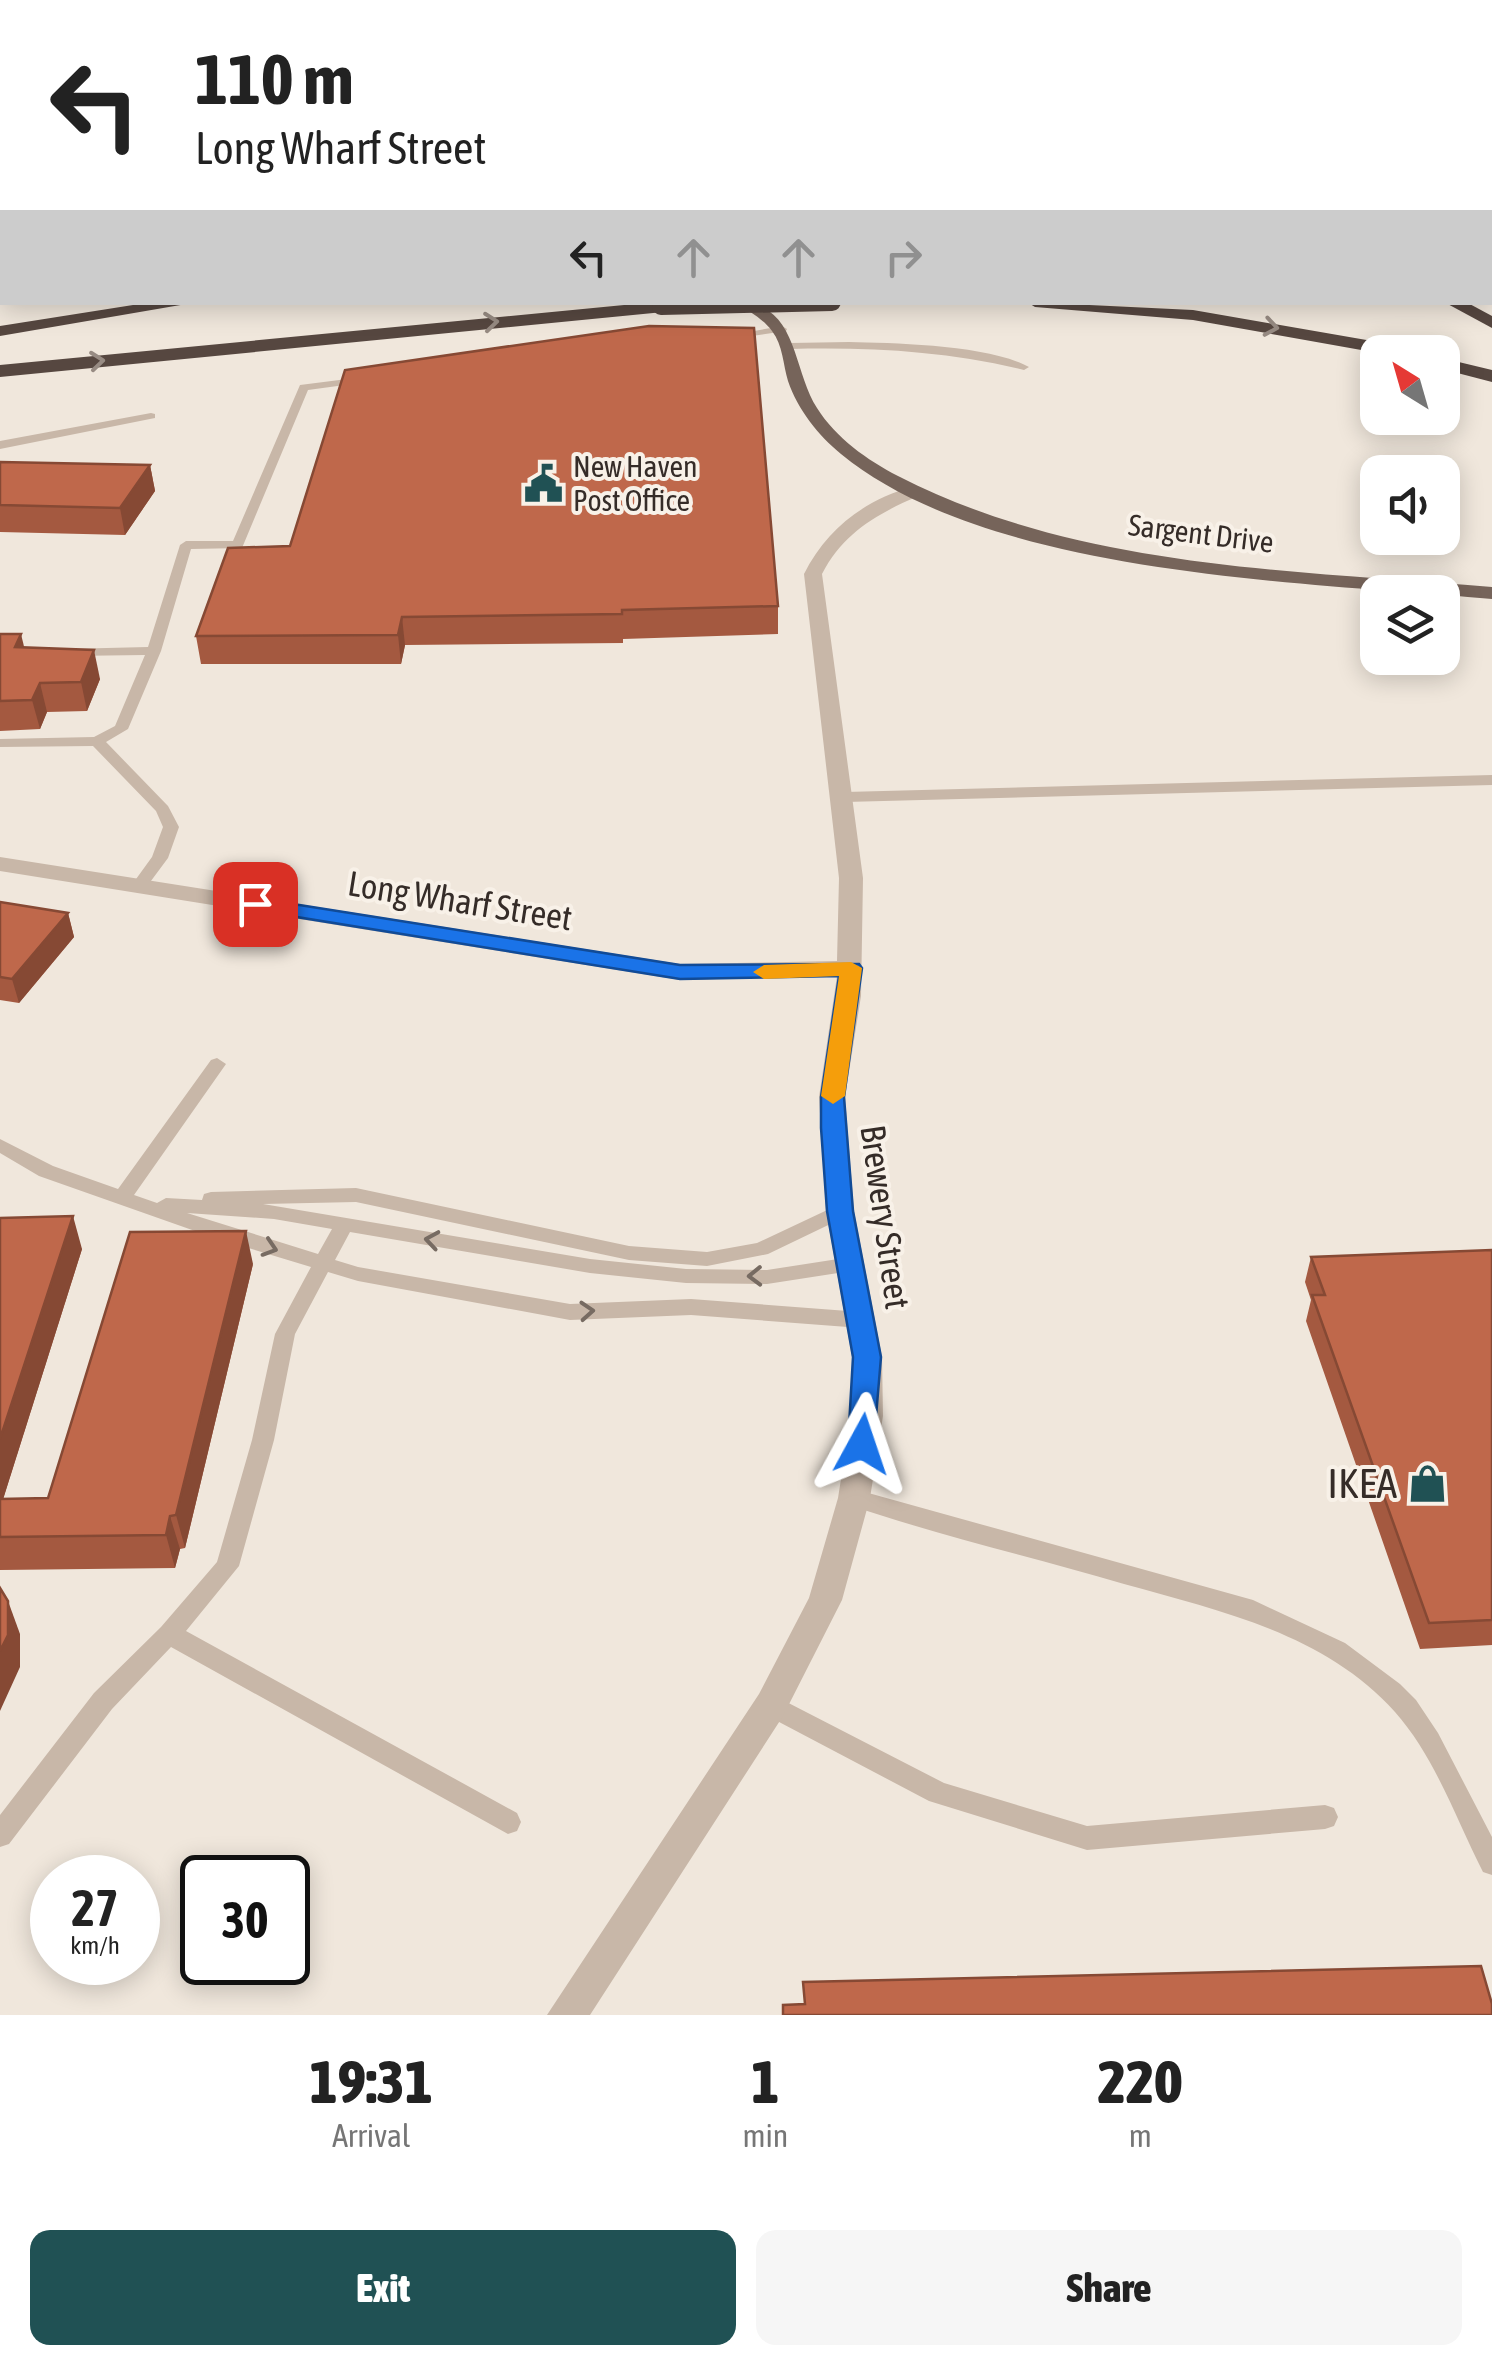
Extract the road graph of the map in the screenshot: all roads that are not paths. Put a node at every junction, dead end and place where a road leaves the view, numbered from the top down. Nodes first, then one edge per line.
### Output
1 (171, 305) edge
2 (667, 305) edge
3 (674, 305) edge
4 (704, 305) edge
5 (748, 305) edge
6 (1069, 305) edge
7 (1458, 305) edge
8 (661, 306) junction
9 (1492, 323) edge
10 (782, 329) junction
11 (0, 332) edge
12 (720, 337) edge
13 (1360, 344) edge
14 (790, 346) junction
15 (1024, 367) dead end
16 (1460, 368) edge
17 (0, 371) edge
18 (1492, 376) edge
19 (373, 379) edge
20 (151, 416) dead end
21 (0, 445) edge
22 (912, 492) junction
23 (1492, 592) edge
24 (154, 651) junction
25 (58, 652) edge
26 (97, 741) junction
27 (0, 742) edge
28 (1492, 780) edge
29 (844, 796) junction
30 (0, 864) edge
31 (139, 886) junction
32 (851, 968) junction
33 (217, 1064) dead end
34 (0, 1145) edge
35 (123, 1196) junction
36 (146, 1203) junction
37 (840, 1211) junction
38 (344, 1224) junction
39 (321, 1264) junction
40 (851, 1264) junction
41 (861, 1320) junction
42 (854, 1498) junction
43 (169, 1634) junction
44 (771, 1705) junction
45 (1324, 1817) dead end
46 (508, 1822) dead end
47 (0, 1836) edge
48 (1492, 1864) edge
49 (567, 2015) edge

1 - 11 highway
2 - 8 highway, bridge
3 - 8 highway, bridge
4 - 8 highway, bridge
5 - 10 main road
6 -> 13 highway
7 - 9 highway
17 -> 8 highway
10 - 12 lane
10 - 14 main road
14 - 15 lane
14 - 22 main road
16 - 18 highway
19 - 24 lane
20 - 21 lane
22 - 23 main road, Sargent Drive
22 - 29 street, Brewery Street
24 - 25 lane
24 - 26 lane
26 - 27 lane
26 - 31 lane
28 - 29 lane
29 - 32 street, Brewery Street
30 - 31 street, Long Wharf Street
31 - 32 street, Long Wharf Street
32 - 37 street, Brewery Street
33 - 35 lane
34 - 35 lane
35 - 36 lane
36 - 37 lane
36 - 38 lane
36 -> 39 lane
37 - 40 street, Brewery Street
38 - 39 lane
40 -> 38 lane
39 -> 41 lane
39 - 43 lane
40 - 41 street, Brewery Street
41 - 42 street, Brewery Street
42 - 44 street, Brewery Street
42 - 48 lane
43 - 46 lane
43 - 47 lane
44 - 45 lane
44 - 49 street, Brewery Street

